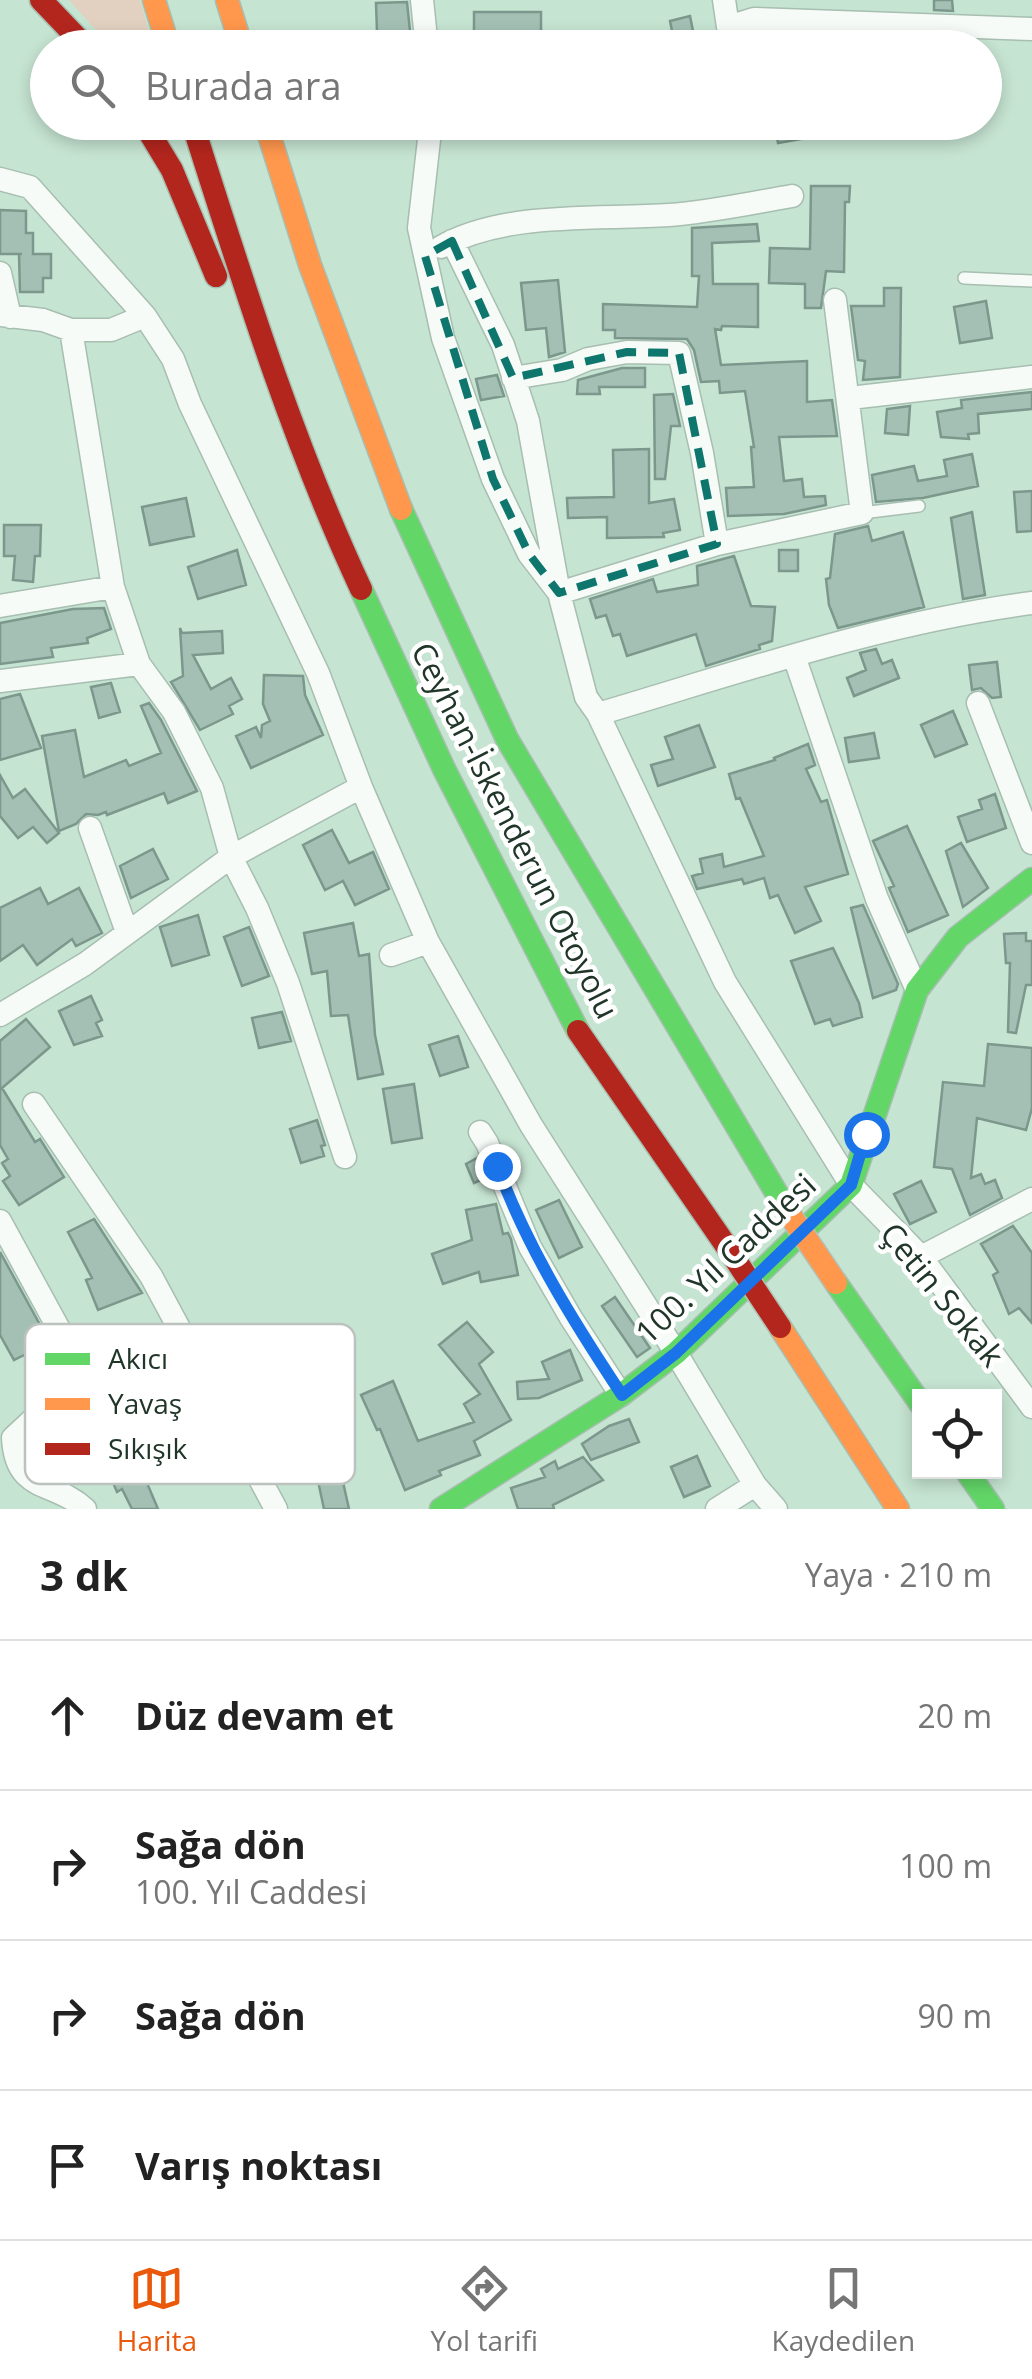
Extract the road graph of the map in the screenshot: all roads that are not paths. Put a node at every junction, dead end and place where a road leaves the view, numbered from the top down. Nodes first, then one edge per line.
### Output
1 (41, 0) edge
2 (154, 0) edge
3 (227, 0) edge
4 (422, 0) edge
5 (724, 0) edge
6 (1032, 29) edge
7 (70, 30) edge
8 (163, 30) edge
9 (236, 30) edge
10 (425, 30) edge
11 (153, 140) edge
12 (198, 140) edge
13 (271, 140) edge
14 (429, 140) edge
15 (0, 178) edge
16 (792, 196) dead end
17 (452, 241) junction
18 (425, 256) junction
19 (0, 273) edge
20 (964, 278) dead end
21 (1032, 281) edge
22 (835, 300) dead end
23 (5, 316) edge
24 (145, 316) junction
25 (70, 330) junction
26 (1032, 377) edge
27 (514, 378) junction
28 (850, 398) junction
29 (918, 506) dead end
30 (862, 513) junction
31 (717, 544) junction
32 (113, 587) junction
33 (558, 592) junction
34 (1032, 603) edge
35 (0, 606) edge
36 (794, 656) junction
37 (140, 664) junction
38 (0, 681) edge
39 (978, 703) dead end
40 (598, 714) junction
41 (444, 769) junction
42 (360, 787) junction
43 (90, 828) dead end
44 (1032, 843) edge
45 (231, 857) junction
46 (1032, 879) edge
47 (127, 932) junction
48 (428, 942) junction
49 (391, 956) dead end
50 (917, 990) junction
51 (0, 1014) edge
52 (34, 1104) dead end
53 (480, 1132) dead end
54 (345, 1158) dead end
55 (851, 1185) junction
56 (1032, 1198) edge
57 (0, 1221) edge
58 (921, 1257) junction
59 (56, 1324) edge
60 (178, 1324) edge
61 (676, 1353) junction
62 (912, 1392) edge
63 (622, 1395) junction
64 (1032, 1407) edge
65 (25, 1427) edge
66 (25, 1474) edge
67 (972, 1479) edge
68 (35, 1484) edge
69 (263, 1484) edge
70 (755, 1485) junction
71 (85, 1509) edge
72 (276, 1509) edge
73 (441, 1509) edge
74 (717, 1509) edge
75 (776, 1509) edge
76 (898, 1509) edge
77 (992, 1509) edge

1 - 7 main road
2 - 8 main road
3 - 9 main road
4 - 10 street
5 - 6 street
11 - 41 main road
12 - 41 main road, Ceyhan-İskenderun Otoyolu
13 - 62 main road, Ceyhan-İskenderun Otoyolu, bridge
14 - 18 street
15 - 24 street
16 - 17 street
17 - 18 street
17 - 27 street, Çetin Sokak
18 - 33 street
19 - 23 street
20 - 21 lane
22 - 28 street
23 - 25 street
24 - 25 street
24 - 42 street
25 - 32 street
26 - 28 street
27 - 31 street
27 - 33 street, Çetin Sokak
28 - 30 street
29 - 30 lane
30 - 31 street
31 - 33 street
32 - 35 street
32 - 37 street
33 - 40 street, Çetin Sokak
34 - 36 street
36 - 40 street
36 - 50 street
37 - 38 street
37 - 45 street
39 - 44 street
40 - 55 street, Çetin Sokak
41 - 76 main road, Ceyhan-İskenderun Otoyolu, bridge
42 - 45 street
42 - 48 street
43 - 47 street
45 - 47 street
45 - 54 street
46 - 50 main road
47 - 51 street
48 - 49 street
48 - 61 street
50 - 55 main road
52 - 60 street
53 - 63 street
55 - 58 street, Çetin Sokak
55 - 61 main road, 100. Yıl Caddesi
56 - 58 street
57 - 59 street
58 - 64 street, Çetin Sokak
61 - 63 main road, 100. Yıl Caddesi
61 - 70 street
63 - 73 main road, 100. Yıl Caddesi
65 - 66 street
67 - 77 main road
68 - 71 street
69 - 72 street
70 - 74 street
70 - 75 street

